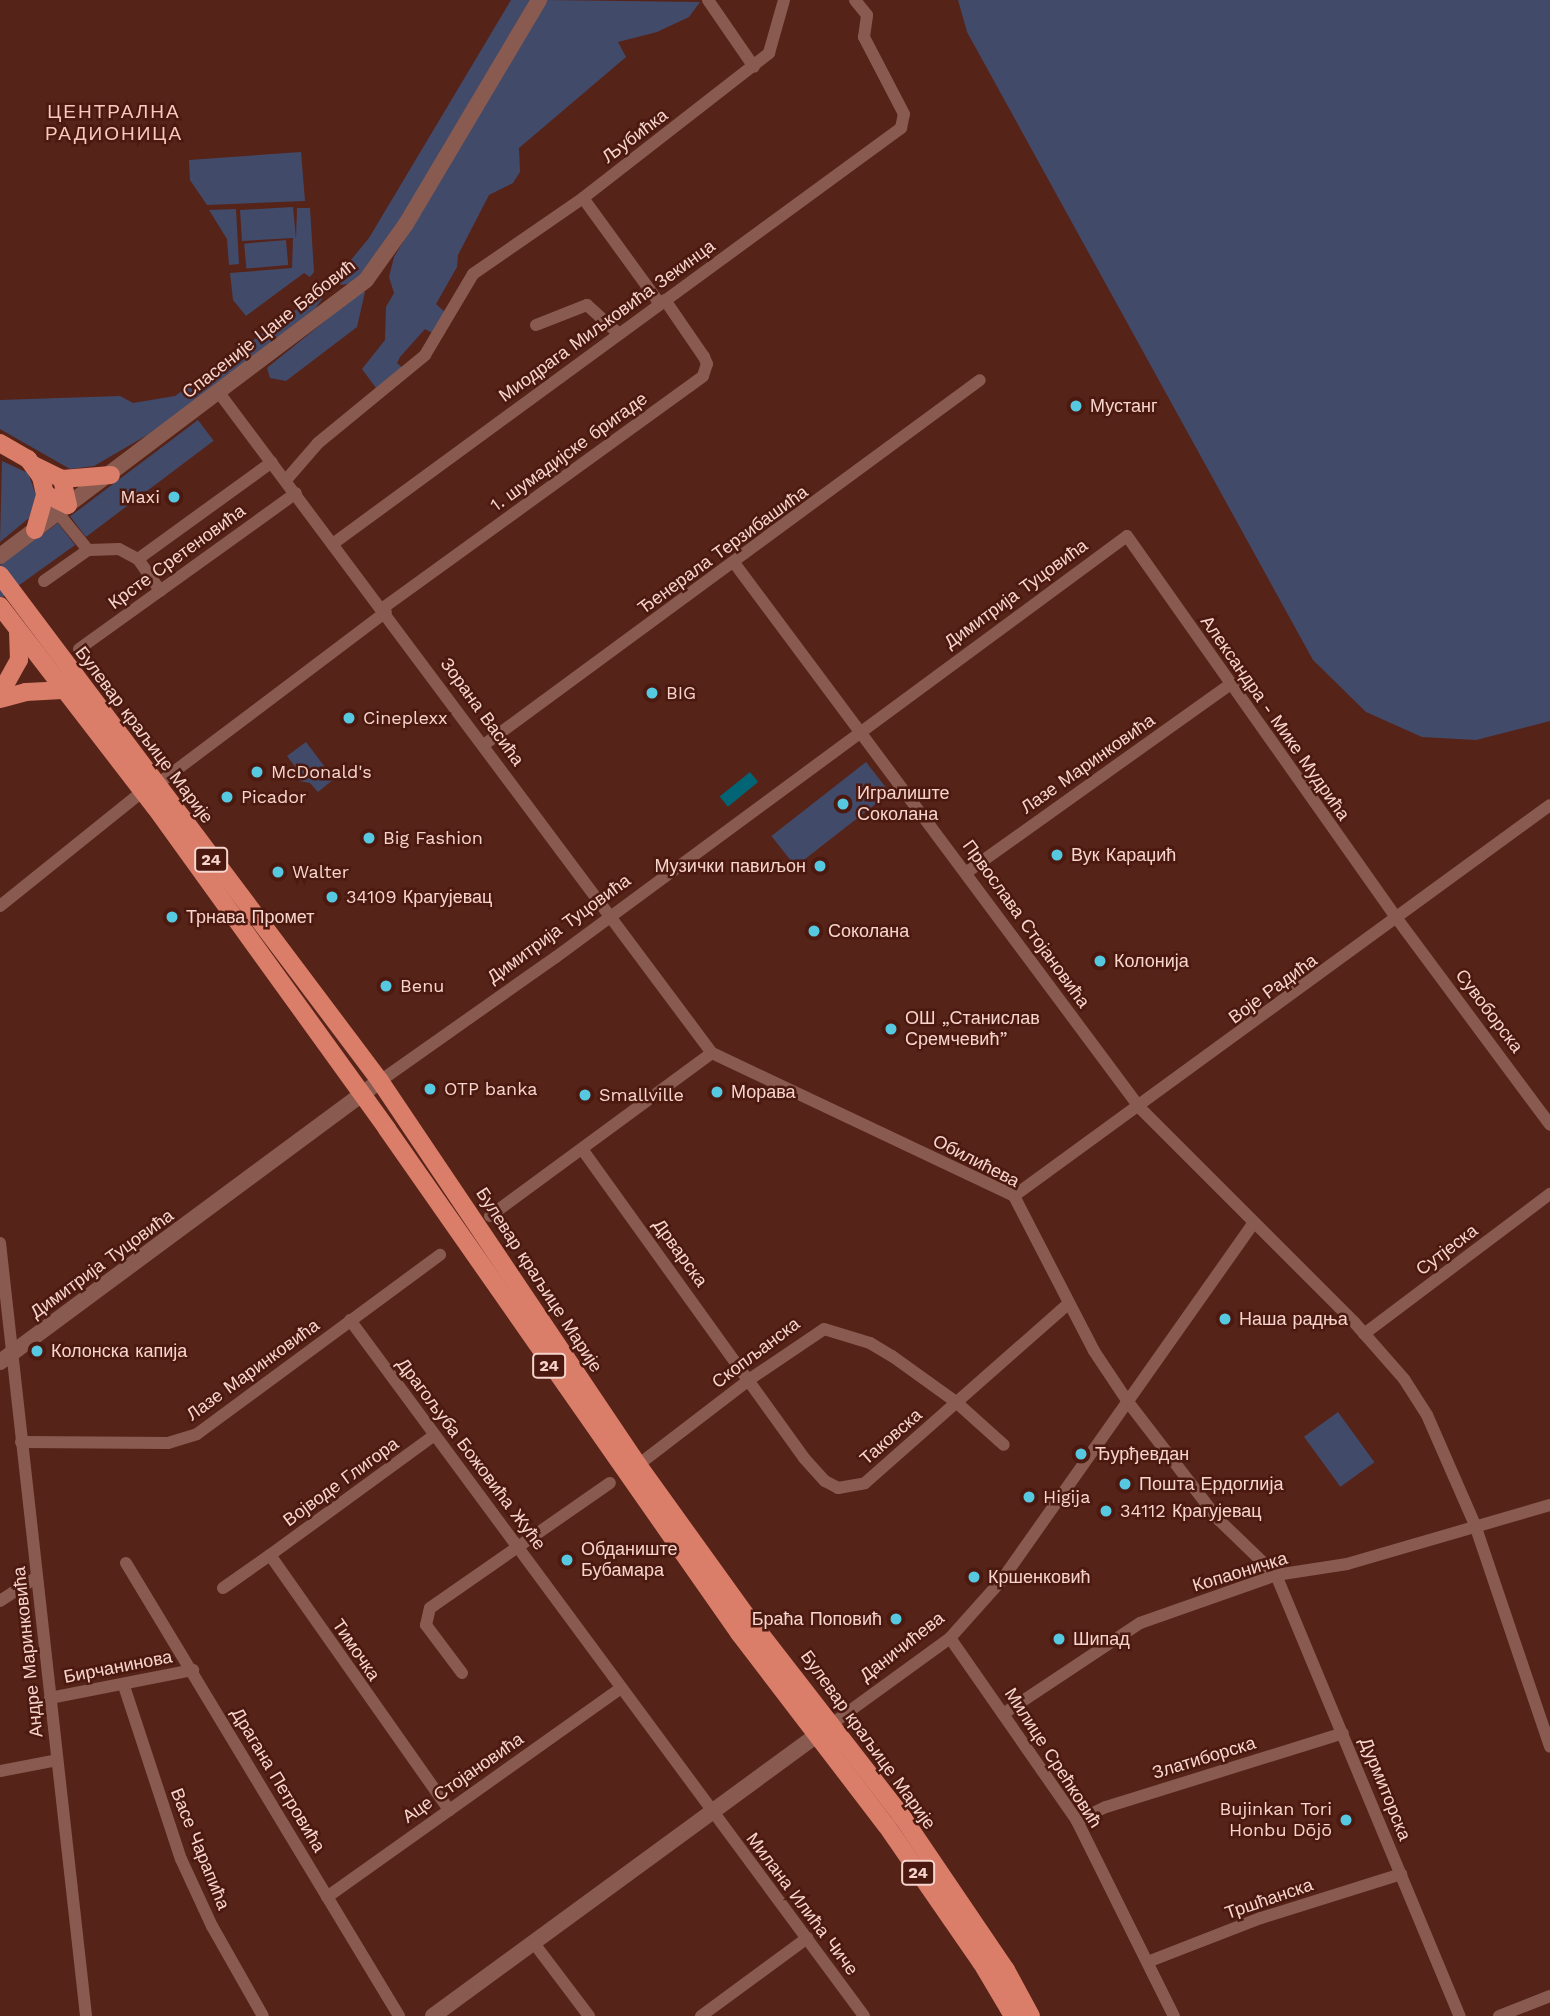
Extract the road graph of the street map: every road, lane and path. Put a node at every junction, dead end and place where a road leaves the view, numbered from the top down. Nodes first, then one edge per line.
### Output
1 (539, 0) edge
2 (708, 0) edge
3 (783, 0) edge
4 (855, 0) edge
5 (754, 67) junction
6 (583, 198) junction
7 (663, 302) junction
8 (536, 325) dead end
9 (619, 334) junction
10 (981, 380) dead end
11 (220, 394) junction
12 (4, 449) edge
13 (272, 462) junction
14 (35, 466) junction
15 (111, 475) junction
16 (62, 479) junction
17 (286, 480) junction
18 (296, 493) junction
19 (46, 494) junction
20 (63, 509) junction
21 (35, 530) junction
22 (1126, 536) joint
23 (334, 543) junction
24 (88, 550) junction
25 (0, 556) edge
26 (138, 559) junction
27 (735, 564) junction
28 (0, 575) edge
29 (44, 581) dead end
30 (160, 591) junction
31 (5, 603) edge
32 (384, 610) junction
33 (18, 631) junction
34 (79, 649) dead end
35 (1229, 685) junction
36 (62, 690) junction
37 (0, 697) edge
38 (861, 732) junction
39 (485, 744) junction
40 (149, 789) junction
41 (1550, 805) edge
42 (967, 872) junction
43 (0, 906) edge
44 (610, 917) junction
45 (1398, 920) junction
46 (712, 1053) junction
47 (380, 1081) junction
48 (362, 1097) junction
49 (1140, 1108) junction
50 (1550, 1125) edge
51 (582, 1149) junction
52 (1550, 1194) edge
53 (1014, 1196) junction
54 (490, 1216) dead end
55 (1252, 1225) junction
56 (0, 1243) edge
57 (440, 1255) dead end
58 (1068, 1304) junction
59 (350, 1320) junction
60 (1364, 1334) junction
61 (14, 1352) junction
62 (0, 1362) edge
63 (750, 1379) junction
64 (956, 1402) junction
65 (1128, 1402) junction
66 (433, 1436) junction
67 (21, 1442) junction
68 (1004, 1445) dead end
69 (638, 1465) junction
70 (610, 1483) dead end
71 (1550, 1505) edge
72 (1475, 1525) junction
73 (518, 1547) junction
74 (270, 1555) junction
75 (126, 1563) dead end
76 (1276, 1576) junction
77 (37, 1577) junction
78 (223, 1588) dead end
79 (0, 1601) edge
80 (950, 1638) junction
81 (193, 1670) junction
82 (462, 1673) dead end
83 (124, 1686) junction
84 (621, 1688) junction
85 (50, 1698) junction
86 (1003, 1714) junction
87 (833, 1723) junction
88 (1343, 1733) junction
89 (817, 1735) junction
90 (1550, 1747) edge
91 (57, 1760) junction
92 (0, 1771) edge
93 (449, 1810) junction
94 (711, 1813) junction
95 (1077, 1821) junction
96 (1401, 1874) junction
97 (327, 1897) junction
98 (807, 1938) junction
99 (533, 1942) junction
100 (1150, 1961) junction
101 (1550, 1996) edge
102 (86, 2016) edge
103 (263, 2016) edge
104 (399, 2016) edge
105 (433, 2016) edge
106 (589, 2016) edge
107 (701, 2016) edge
108 (864, 2016) edge
109 (1013, 2016) edge
110 (1031, 2016) edge
111 (1174, 2016) edge
112 (1460, 2016) edge
113 (1499, 2016) edge

1 - 11 street, Спасеније Цане Бабовић
2 - 5 street
3 - 5 street, Љубићка
4 - 7 street, Миодрага Миљковића Зекинца
5 - 6 street, Љубићка
6 - 7 street
6 - 17 street, Љубићка
7 - 9 street, Миодрага Миљковића Зекинца
7 - 32 street, 1. шумадијске бригаде
8 - 9 street
9 - 23 street, Миодрага Миљковића Зекинца
10 - 27 street, Ђенерала Терзибашића
11 - 13 street, Зорана Васића
11 - 15 street, Спасеније Цане Бабовић
12 - 14 main road
13 - 17 street, Зорана Васића
13 - 26 street
14 - 16 main road
14 - 19 main road
15 - 16 main road
15 - 20 street, Спасеније Цане Бабовић
16 - 20 main road
17 - 18 street, Зорана Васића
18 - 23 street, Зорана Васића
18 - 30 street, Крсте Сретеновића
19 - 20 main road
19 - 21 main road
20 - 21 street, Спасеније Цане Бабовић
20 - 24 street
21 - 25 street, Спасеније Цане Бабовић
22 - 35 street, Александра - Мике Мудрића
22 - 38 street, Димитрија Туцовића
23 - 32 street, Зорана Васића
24 - 26 street
24 - 29 street
26 - 30 street
27 - 38 street, Првослава Стојановића
27 - 39 street, Ђенерала Терзибашића
28 - 31 main road, Булевар краљице Марије / 24
30 - 34 street, Крсте Сретеновића
31 - 33 main road, Булевар краљице Марије / 24
31 - 40 main road, Булевар краљице Марије / 24
32 - 39 street, Зорана Васића
32 - 40 street, 1. шумадијске бригаде
33 - 36 main road, Булевар краљице Марије / 24
33 - 37 main road
35 - 42 street, Лазе Маринковића
35 - 45 street, Александра - Мике Мудрића
36 - 37 main road
36 - 40 main road, Булевар краљице Марије / 24
38 - 42 street, Првослава Стојановића
38 - 44 street, Димитрија Туцовића
39 - 44 street, Зорана Васића
40 - 43 street, 1. шумадијске бригаде
40 - 47 main road, Булевар краљице Марије / 24
40 - 48 main road, Булевар краљице Марије / 24
41 - 45 street, Воје Радића
42 - 49 street, Првослава Стојановића
44 - 46 street, Зорана Васића
44 - 47 street, Димитрија Туцовића
45 - 49 street, Воје Радића
45 - 50 street, Сувоборска
46 - 51 street
46 - 53 street, Обилићева
47 - 48 street, Димитрија Туцовића
47 - 69 main road, Булевар краљице Марије / 24
48 - 61 street, Димитрија Туцовића
48 - 89 main road, Булевар краљице Марије / 24
49 - 53 street, Воје Радића
49 - 55 street, Првослава Стојановића
51 - 54 street
51 - 63 street, Дрварска
52 - 60 street, Сутјеска
53 - 58 street, Обилићева
55 - 60 street, Првослава Стојановића
55 - 65 street, Даничићева
56 - 61 street, Андре Маринковића
57 - 59 street, Лазе Маринковића
58 - 64 street, Таковска
58 - 65 street, Обилићева
59 - 66 street, Драгољуба Божовића Жуће
59 - 67 street, Лазе Маринковића
60 - 72 street, Првослава Стојановића
61 - 62 street, Димитрија Туцовића
61 - 67 street, Андре Маринковића
63 - 64 street, Скопљанска
63 - 64 street, Таковска
63 - 69 street, Скопљанска
64 - 68 street, Скопљанска
65 - 76 street, Обилићева
65 - 80 street, Даничићева
66 - 73 street, Драгољуба Божовића Жуће
66 - 74 street, Војводе Глигора
67 - 77 street, Андре Маринковића
69 - 87 main road, Булевар краљице Марије / 24
70 - 73 street
71 - 72 street, Копаоничка
72 - 76 street, Копаоничка
72 - 90 street, Првослава Стојановића
73 - 82 street
73 - 84 street, Драгољуба Божовића Жуће
74 - 78 street
74 - 93 street, Тимочка
75 - 81 street, Драгана Петровића
76 - 86 street, Копаоничка
76 - 88 street, Дурмиторска
77 - 79 street
77 - 85 street, Андре Маринковића
80 - 86 street, Милице Срећковић
80 - 87 street, Даничићева
81 - 83 street, Бирчанинова
81 - 97 street, Драгана Петровића
83 - 85 street, Бирчанинова
83 - 103 street, Васе Чарапића
84 - 93 street, Аце Стојановића
84 - 94 street, Драгољуба Божовића Жуће
85 - 91 street, Андре Маринковића
86 - 95 street, Милице Срећковић
87 - 89 street, Даничићева
87 - 110 main road, Булевар краљице Марије / 24
88 - 95 street, Златиборска
88 - 96 street, Дурмиторска
89 - 94 street, Даничићева
89 - 109 main road, Булевар краљице Марије / 24
91 - 92 street
91 - 102 street, Андре Маринковића
93 - 97 street, Аце Стојановића
94 - 98 street, Милана Илића Чиче
94 - 99 street, Даничићева
95 - 100 street, Милице Срећковић
96 - 100 street, Тршћанска
96 - 112 street, Дурмиторска
97 - 104 street, Драгана Петровића
98 - 107 street
98 - 108 street, Милана Илића Чиче
99 - 105 street, Даничићева
99 - 106 street
100 - 111 street, Милице Срећковић
101 - 113 street

